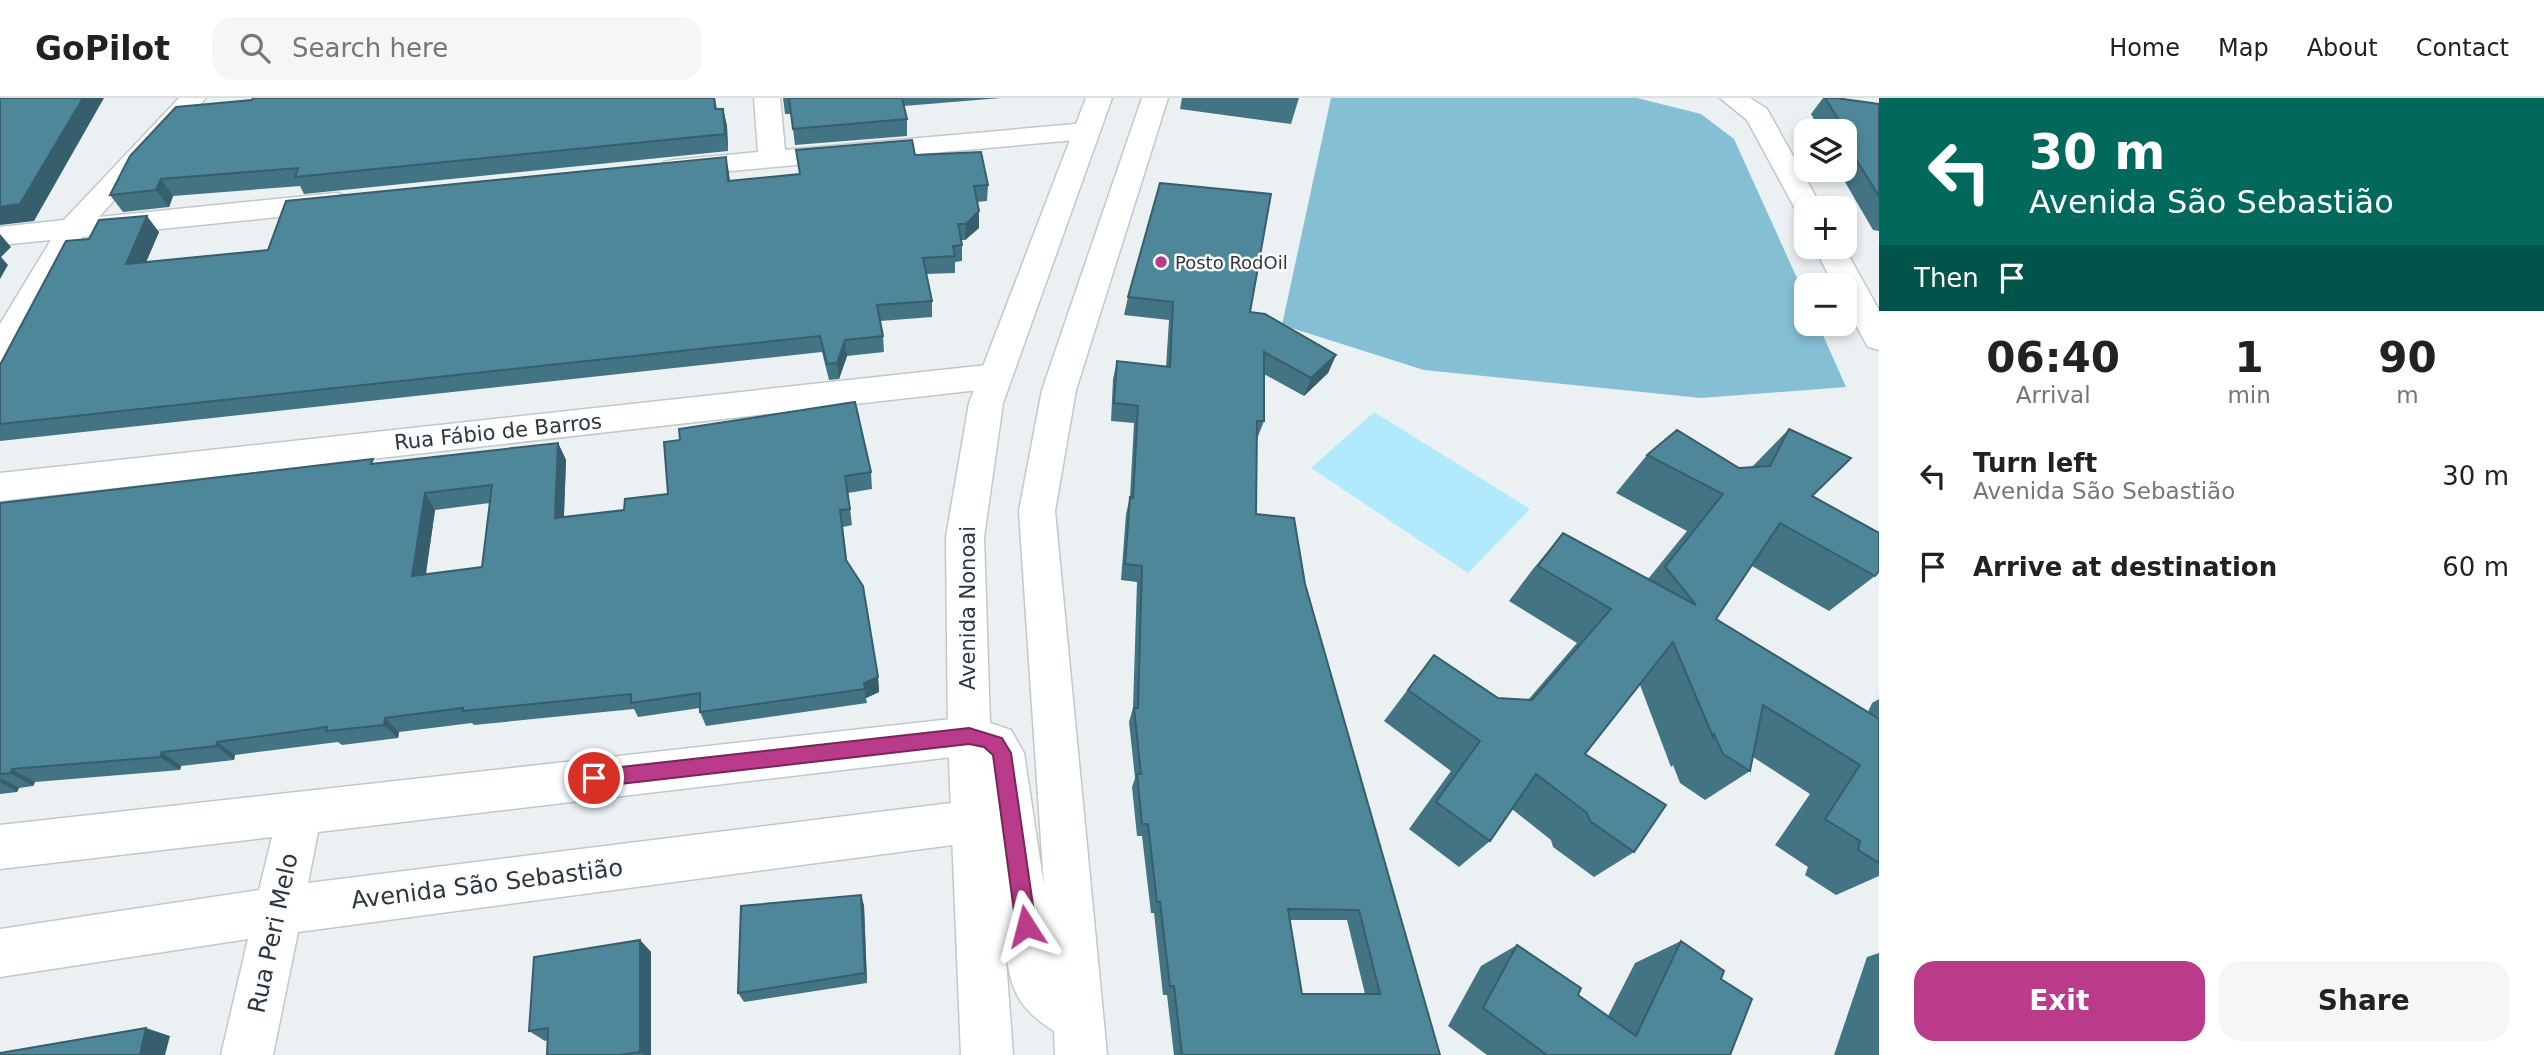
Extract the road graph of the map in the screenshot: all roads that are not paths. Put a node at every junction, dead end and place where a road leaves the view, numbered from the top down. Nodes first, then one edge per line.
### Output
1 (193, 98) edge
2 (767, 98) edge
3 (1099, 98) edge
4 (1155, 98) edge
5 (1733, 98) edge
6 (1087, 131) junction
7 (772, 158) junction
8 (648, 170) edge
9 (1802, 196) edge
10 (360, 200) edge
11 (72, 229) junction
12 (0, 236) edge
13 (1836, 259) edge
14 (1879, 339) edge
15 (0, 351) edge
16 (996, 376) junction
17 (0, 487) edge
18 (969, 736) junction
19 (300, 811) junction
20 (975, 821) junction
21 (0, 847) edge
22 (277, 911) junction
23 (0, 953) edge
24 (1079, 1036) edge
25 (247, 1055) edge
26 (987, 1055) edge

1 - 11 street
2 - 7 street
3 - 6 street, Avenida Nonoai
4 - 24 street
5 - 9 street
6 - 7 street
6 - 16 street, Avenida Nonoai
7 - 8 street
10 - 11 street
11 - 12 street
11 - 15 street
13 - 14 street
16 - 17 street, Rua Fábio de Barros
16 - 18 street, Avenida Nonoai
18 - 19 street
18 - 20 street, Avenida Nonoai
18 - 24 street
19 - 21 street
19 - 22 street, Rua Peri Melo
20 - 22 street, Avenida São Sebastião
20 - 26 street, Avenida Nonoai
22 - 23 street, Avenida São Sebastião
22 - 25 street, Rua Peri Melo

